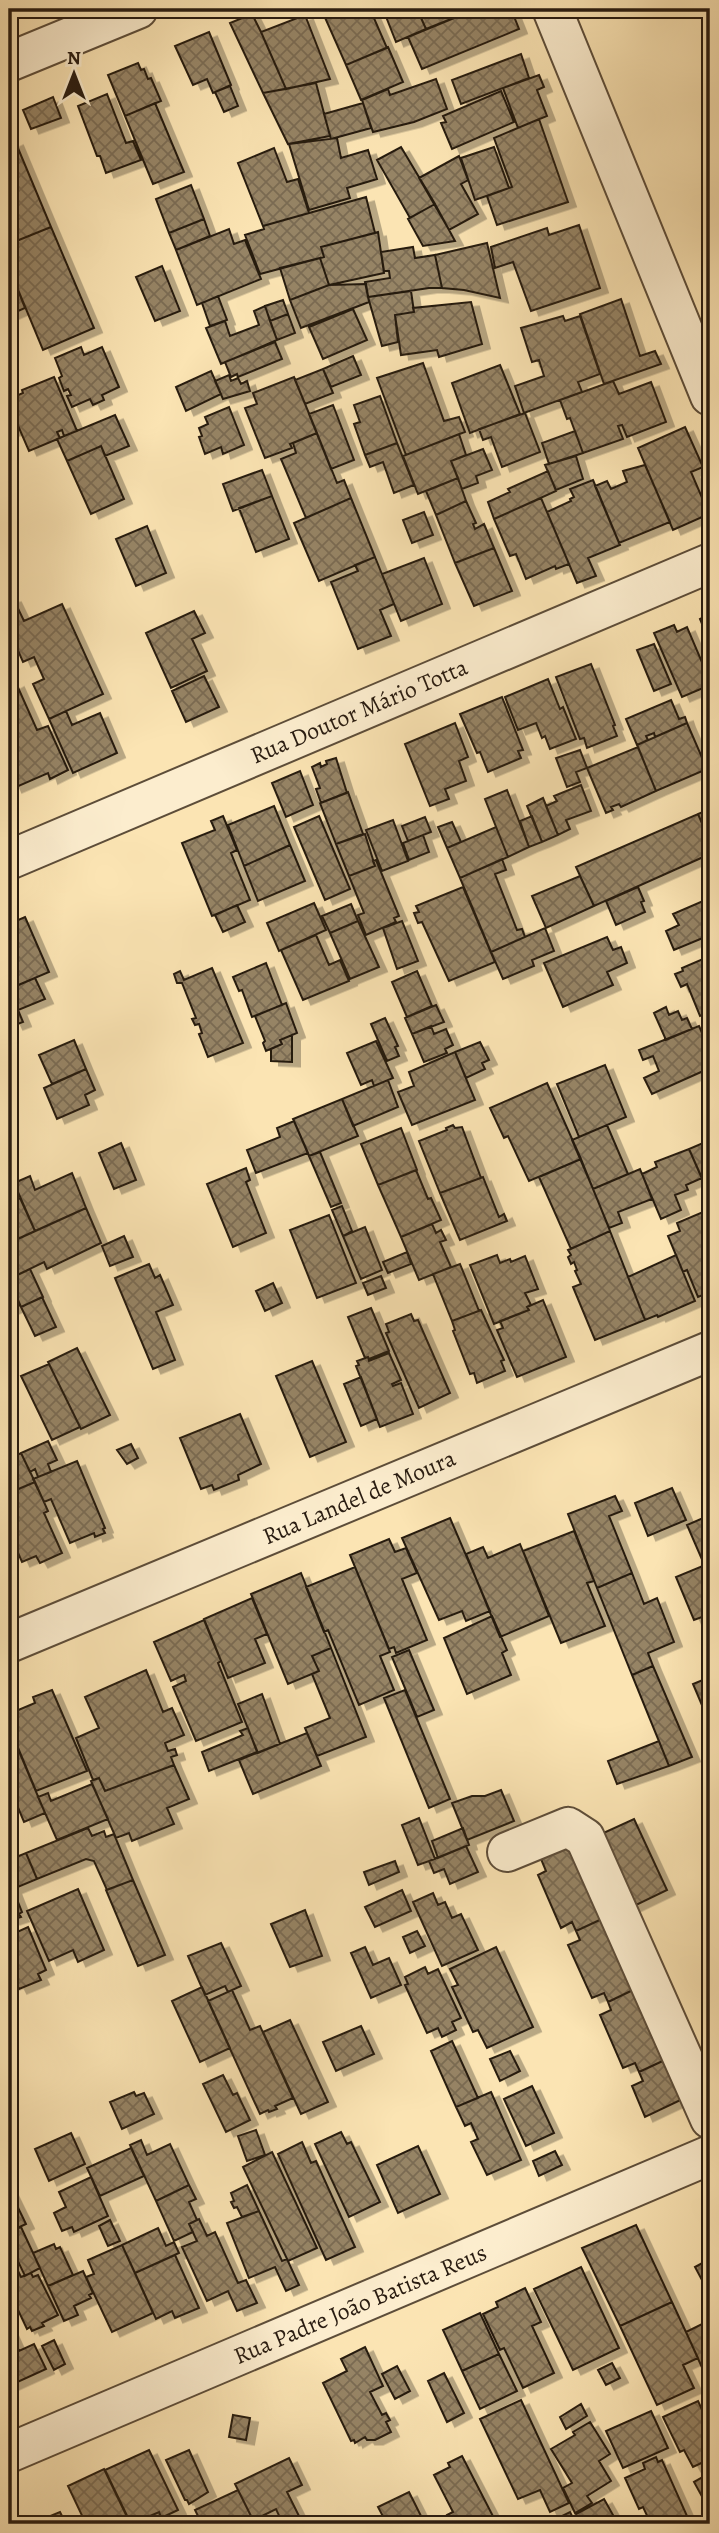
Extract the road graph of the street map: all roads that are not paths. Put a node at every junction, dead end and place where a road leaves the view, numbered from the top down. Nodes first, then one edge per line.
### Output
1 (138, 9) edge
2 (552, 9) edge
3 (9, 62) edge
4 (710, 397) edge
5 (710, 563) edge
6 (9, 860) edge
7 (710, 1351) edge
8 (9, 1643) edge
9 (507, 1852) dead end
10 (710, 2119) edge
11 (710, 2155) edge
12 (9, 2453) edge

1 - 3 street
2 - 4 street
5 - 6 street, Rua Doutor Mário Totta
7 - 8 street, Rua Landel de Moura
9 - 10 street
11 - 12 street, Rua Padre João Batista Reus

